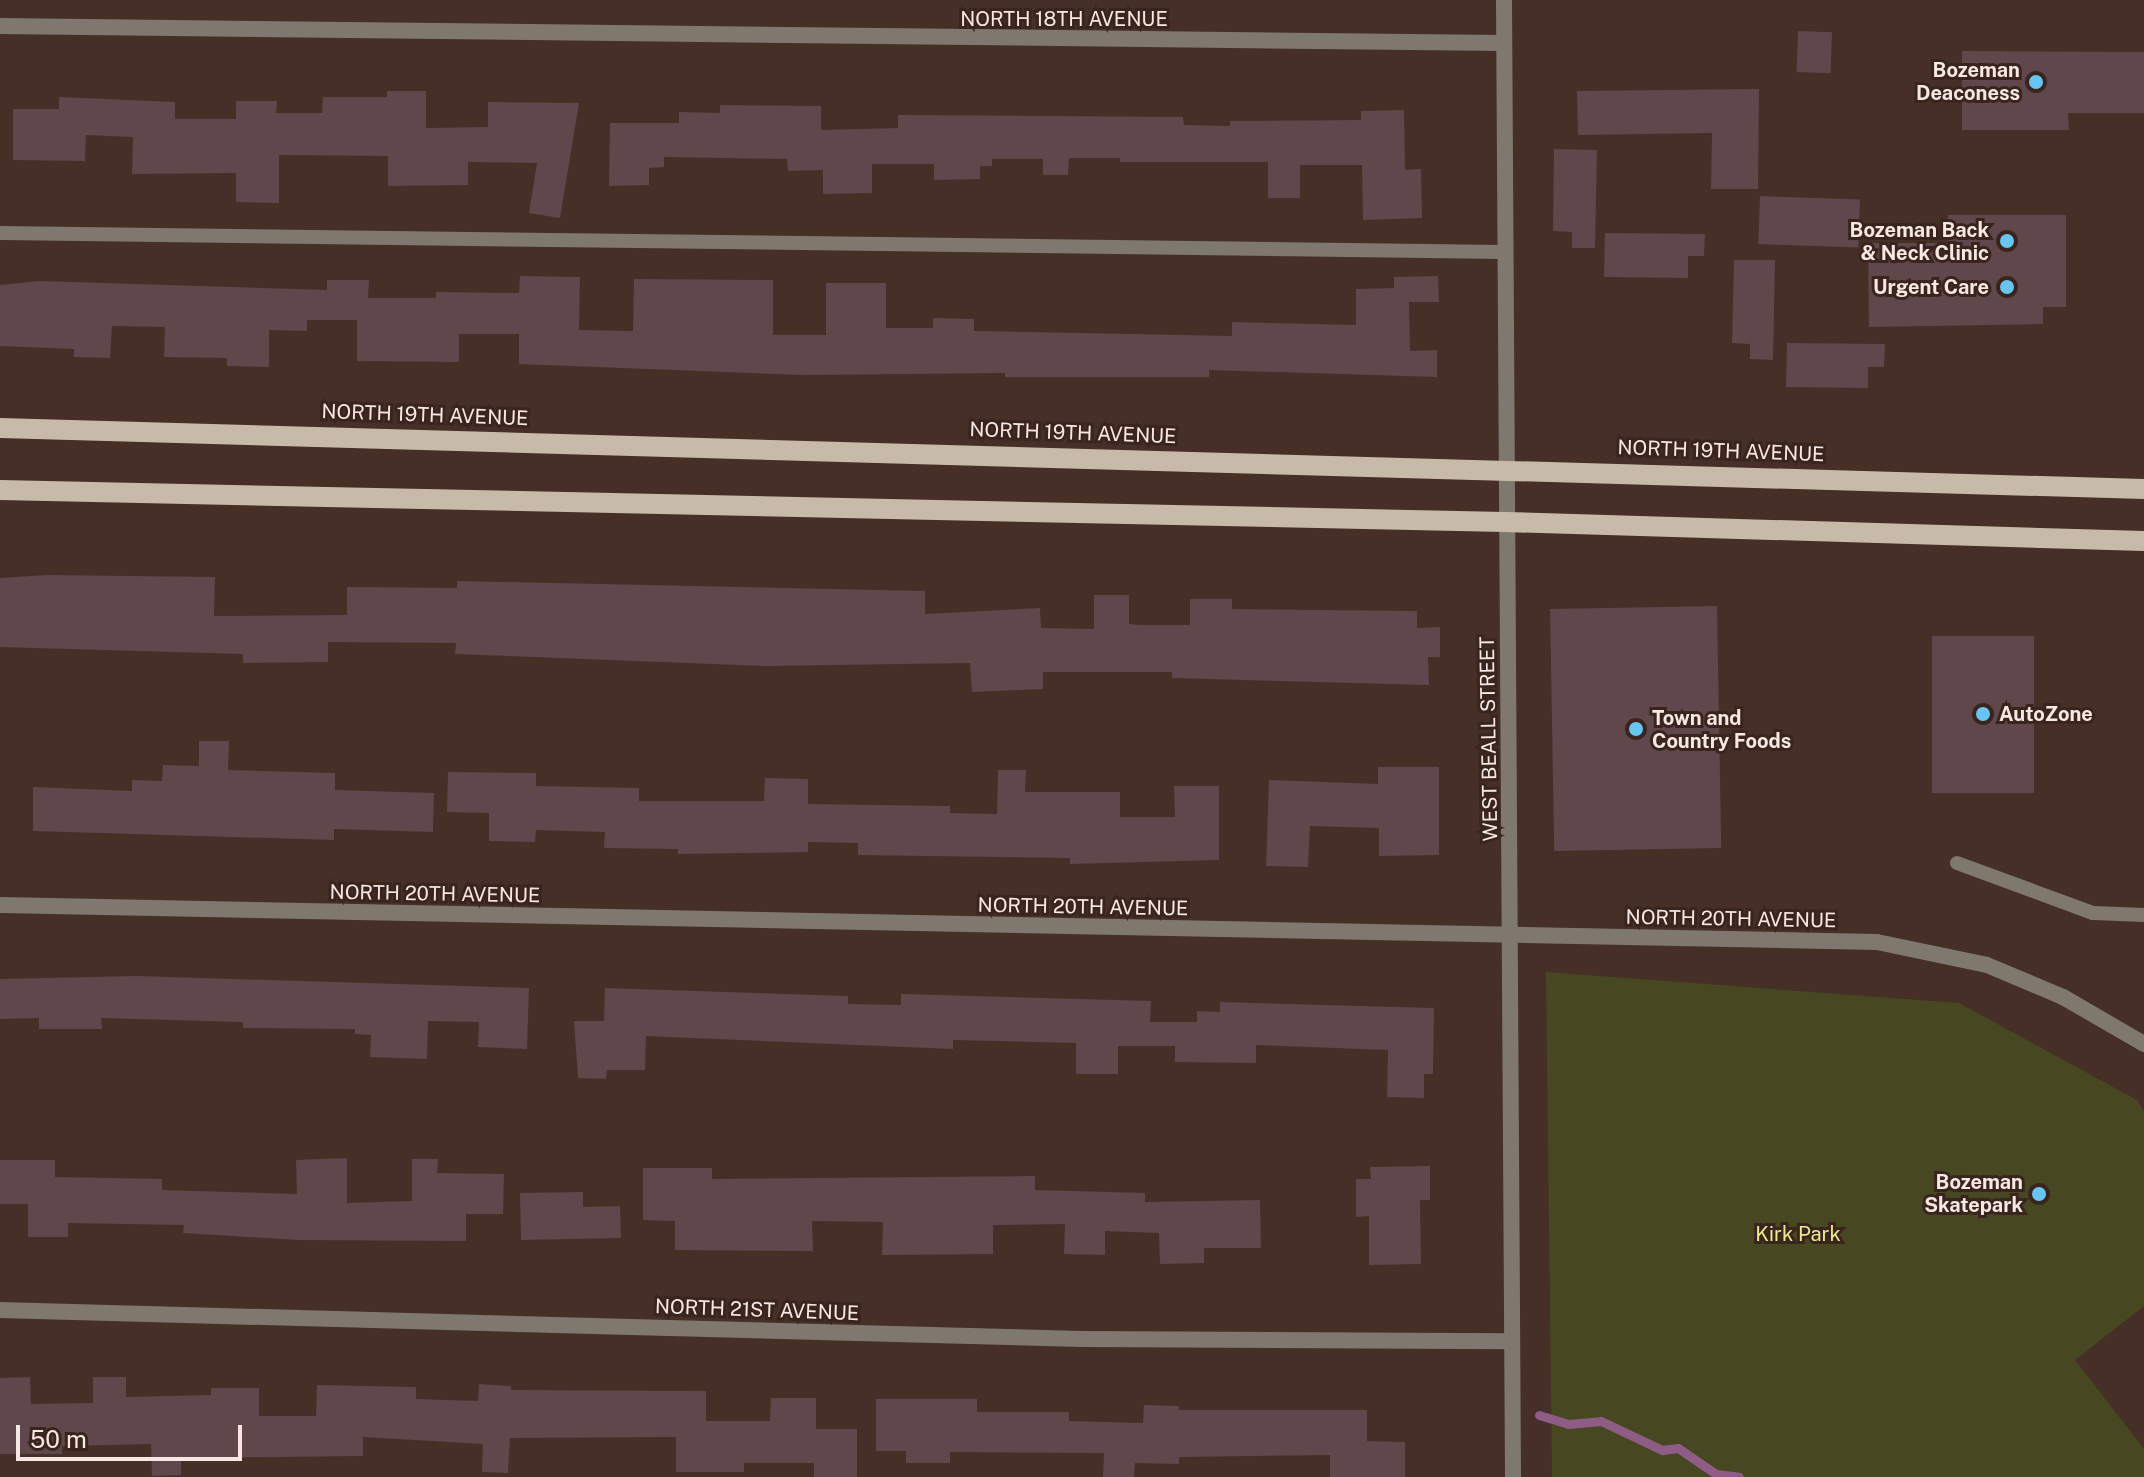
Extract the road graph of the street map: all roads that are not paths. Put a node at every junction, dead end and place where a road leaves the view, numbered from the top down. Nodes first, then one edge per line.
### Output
1 (1504, 0) edge
2 (0, 26) edge
3 (1504, 43) junction
4 (0, 233) edge
5 (1504, 252) junction
6 (0, 428) edge
7 (1506, 469) junction
8 (2144, 489) edge
9 (0, 490) edge
10 (1505, 522) junction
11 (2144, 541) edge
12 (1957, 863) dead end
13 (0, 905) edge
14 (2144, 915) edge
15 (1513, 936) junction
16 (2144, 1044) edge
17 (0, 1310) edge
18 (1512, 1341) junction
19 (1513, 1477) edge

1 - 3 street, WEST BEALL STREET
2 - 3 street, NORTH 18TH AVENUE
3 - 5 street, WEST BEALL STREET
4 - 5 lane
5 - 7 street, WEST BEALL STREET
6 - 7 main road, NORTH 19TH AVENUE
7 - 8 main road, NORTH 19TH AVENUE
7 - 10 street, WEST BEALL STREET
9 - 10 main road
10 - 11 main road
10 - 15 street, WEST BEALL STREET
12 - 14 lane
13 - 15 street, NORTH 20TH AVENUE
15 - 16 street, NORTH 20TH AVENUE
15 - 18 street, WEST BEALL STREET
17 - 18 street, NORTH 21ST AVENUE
18 - 19 street, WEST BEALL STREET

